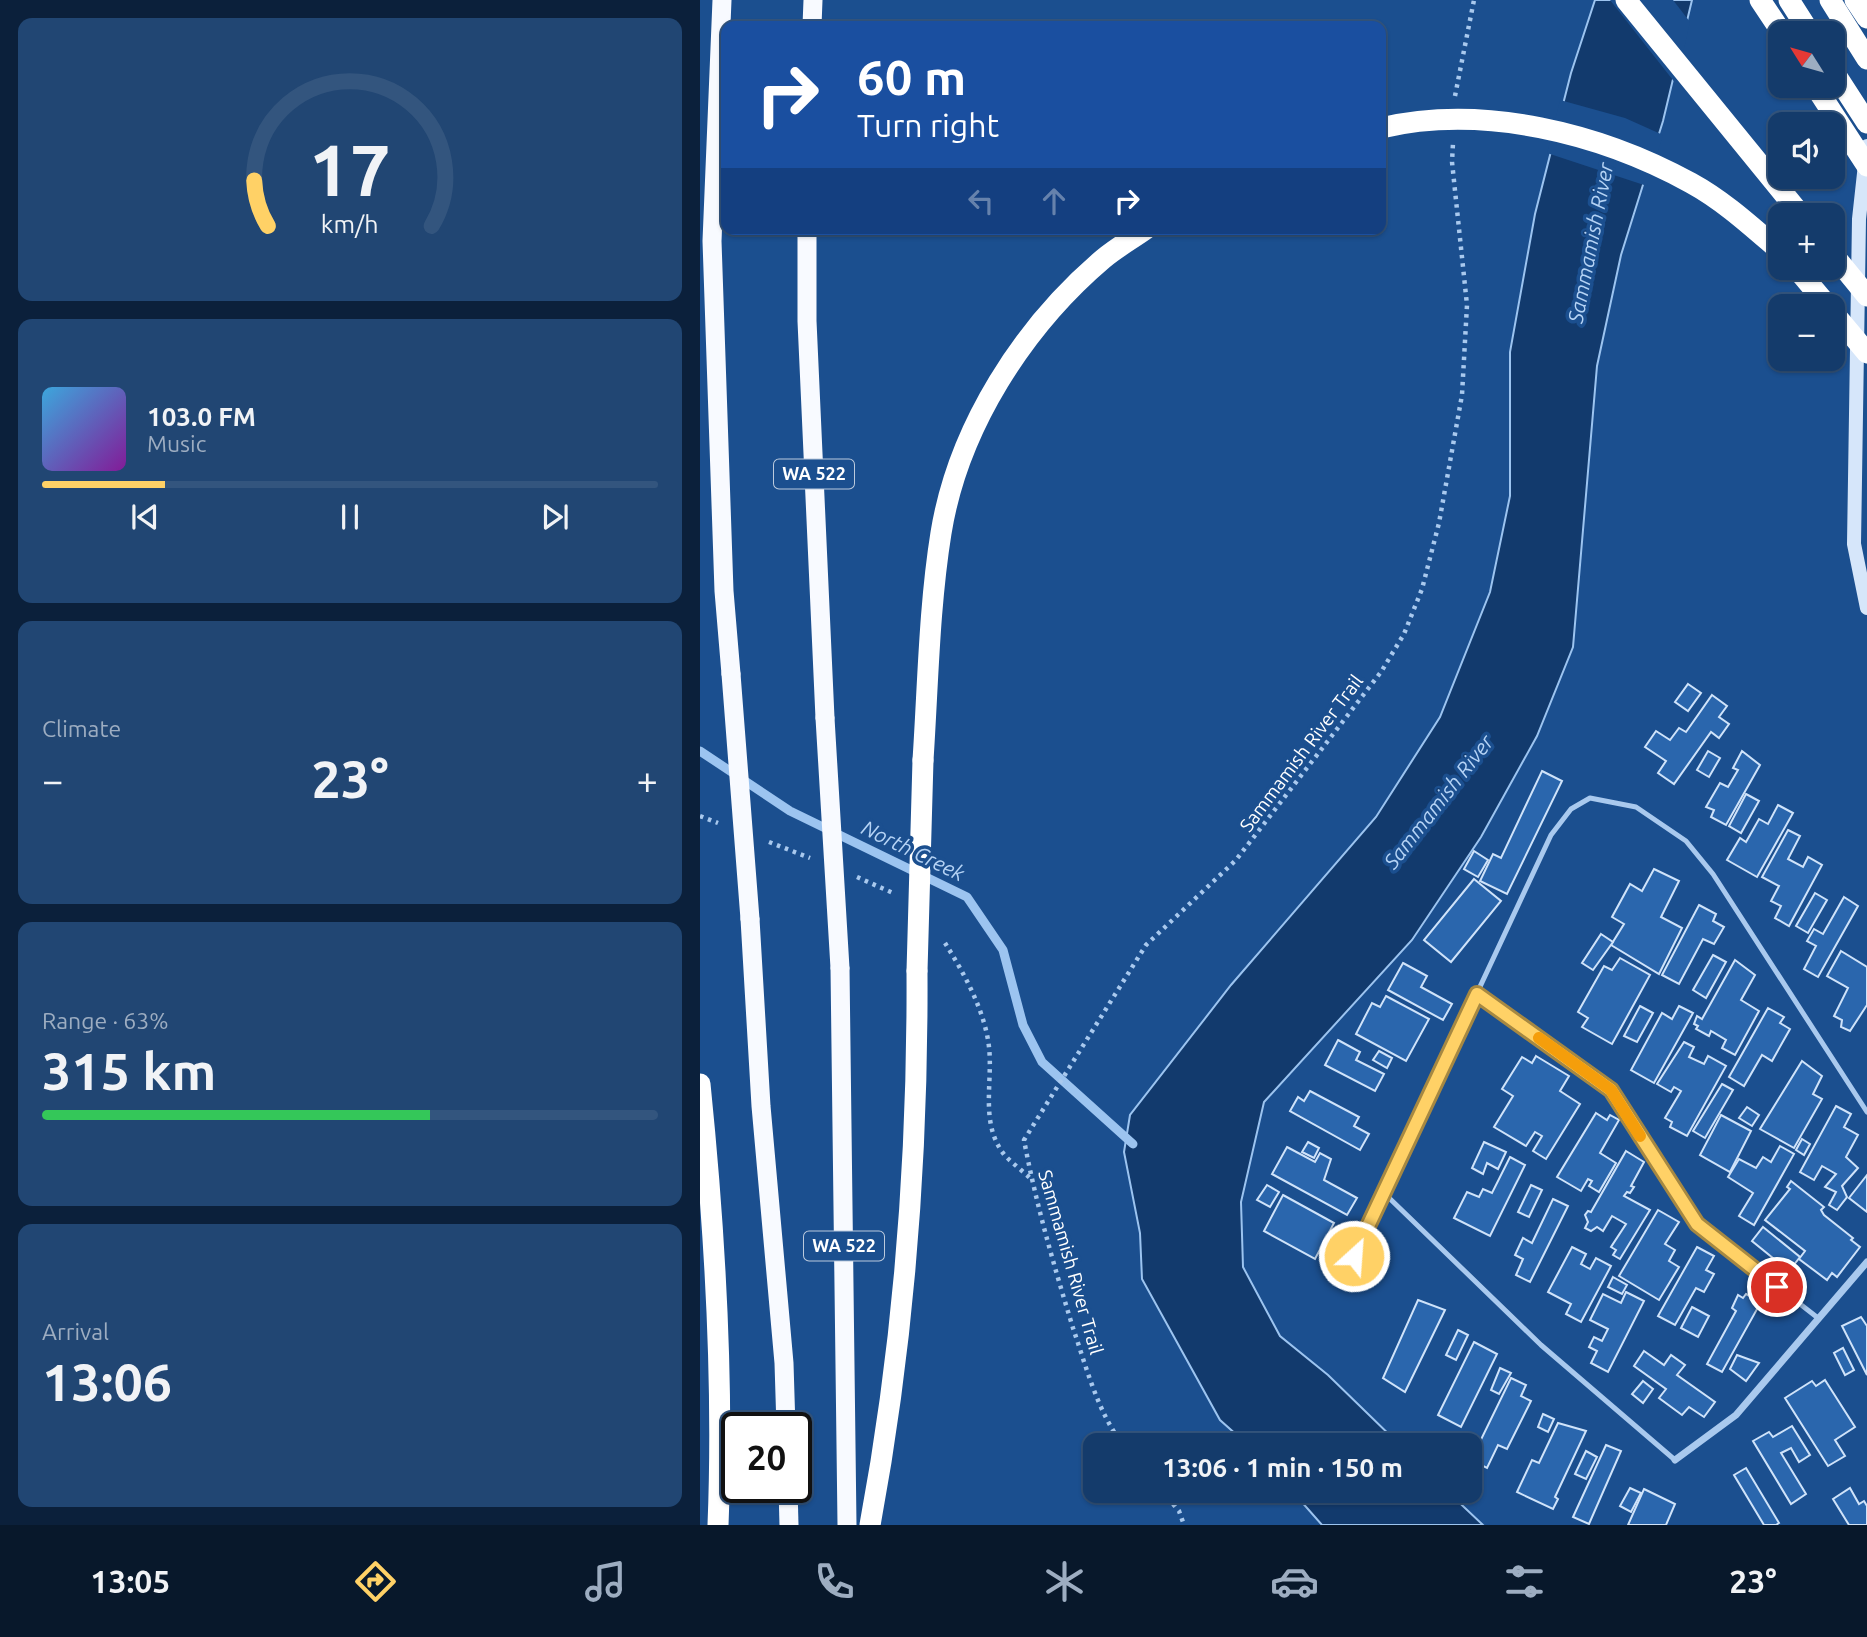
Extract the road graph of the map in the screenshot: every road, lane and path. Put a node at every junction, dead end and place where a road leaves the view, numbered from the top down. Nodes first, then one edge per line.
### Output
1 (722, 0) edge
2 (813, 0) edge
3 (1474, 0) edge
4 (1626, 0) edge
5 (1760, 0) edge
6 (1789, 0) edge
7 (1830, 0) edge
8 (1855, 0) edge
9 (1867, 18) edge
10 (721, 21) edge
11 (812, 21) edge
12 (1774, 21) edge
13 (1802, 21) edge
14 (721, 24) edge
15 (1867, 59) edge
16 (1845, 89) edge
17 (1823, 98) edge
18 (1455, 101) dead end
19 (1867, 123) edge
20 (1386, 127) edge
21 (1453, 138) dead end
22 (1867, 146) edge
23 (1867, 166) edge
24 (1791, 203) edge
25 (807, 235) edge
26 (1137, 235) edge
27 (1768, 240) edge
28 (1845, 269) edge
29 (1806, 280) edge
30 (1818, 294) edge
31 (1867, 296) edge
32 (1845, 326) edge
33 (1867, 352) edge
34 (1867, 608) edge
35 (1477, 994) junction
36 (700, 1084) edge
37 (1867, 1112) edge
38 (1384, 1193) junction
39 (1354, 1256) dead end
40 (1867, 1262) edge
41 (1818, 1318) junction
42 (786, 1412) edge
43 (1117, 1433) edge
44 (1675, 1460) joint
45 (788, 1503) edge
46 (1172, 1503) edge
47 (718, 1525) edge
48 (789, 1525) edge
49 (847, 1525) edge
50 (870, 1525) edge
51 (1184, 1525) edge

1 - 10 highway, WA 522, bridge
2 - 11 highway
3 - 18 path
4 - 24 highway
5 - 12 highway
6 - 13 highway
7 - 15 highway
8 - 9 highway
14 - 42 highway, WA 522, bridge
16 - 19 highway
17 - 23 highway, bridge
20 - 27 highway, bridge
21 - 43 path, Sammamish River Trail
22 - 34 main road
25 - 49 highway, WA 522, bridge
26 - 50 highway, bridge
28 - 31 highway, bridge
29 - 30 highway
32 - 33 highway, bridge
35 - 37 lane
35 - 38 lane
35 - 41 lane
36 - 47 highway
38 - 39 lane
38 - 44 lane
40 - 41 street
41 - 44 street
45 - 48 highway
46 - 51 path

